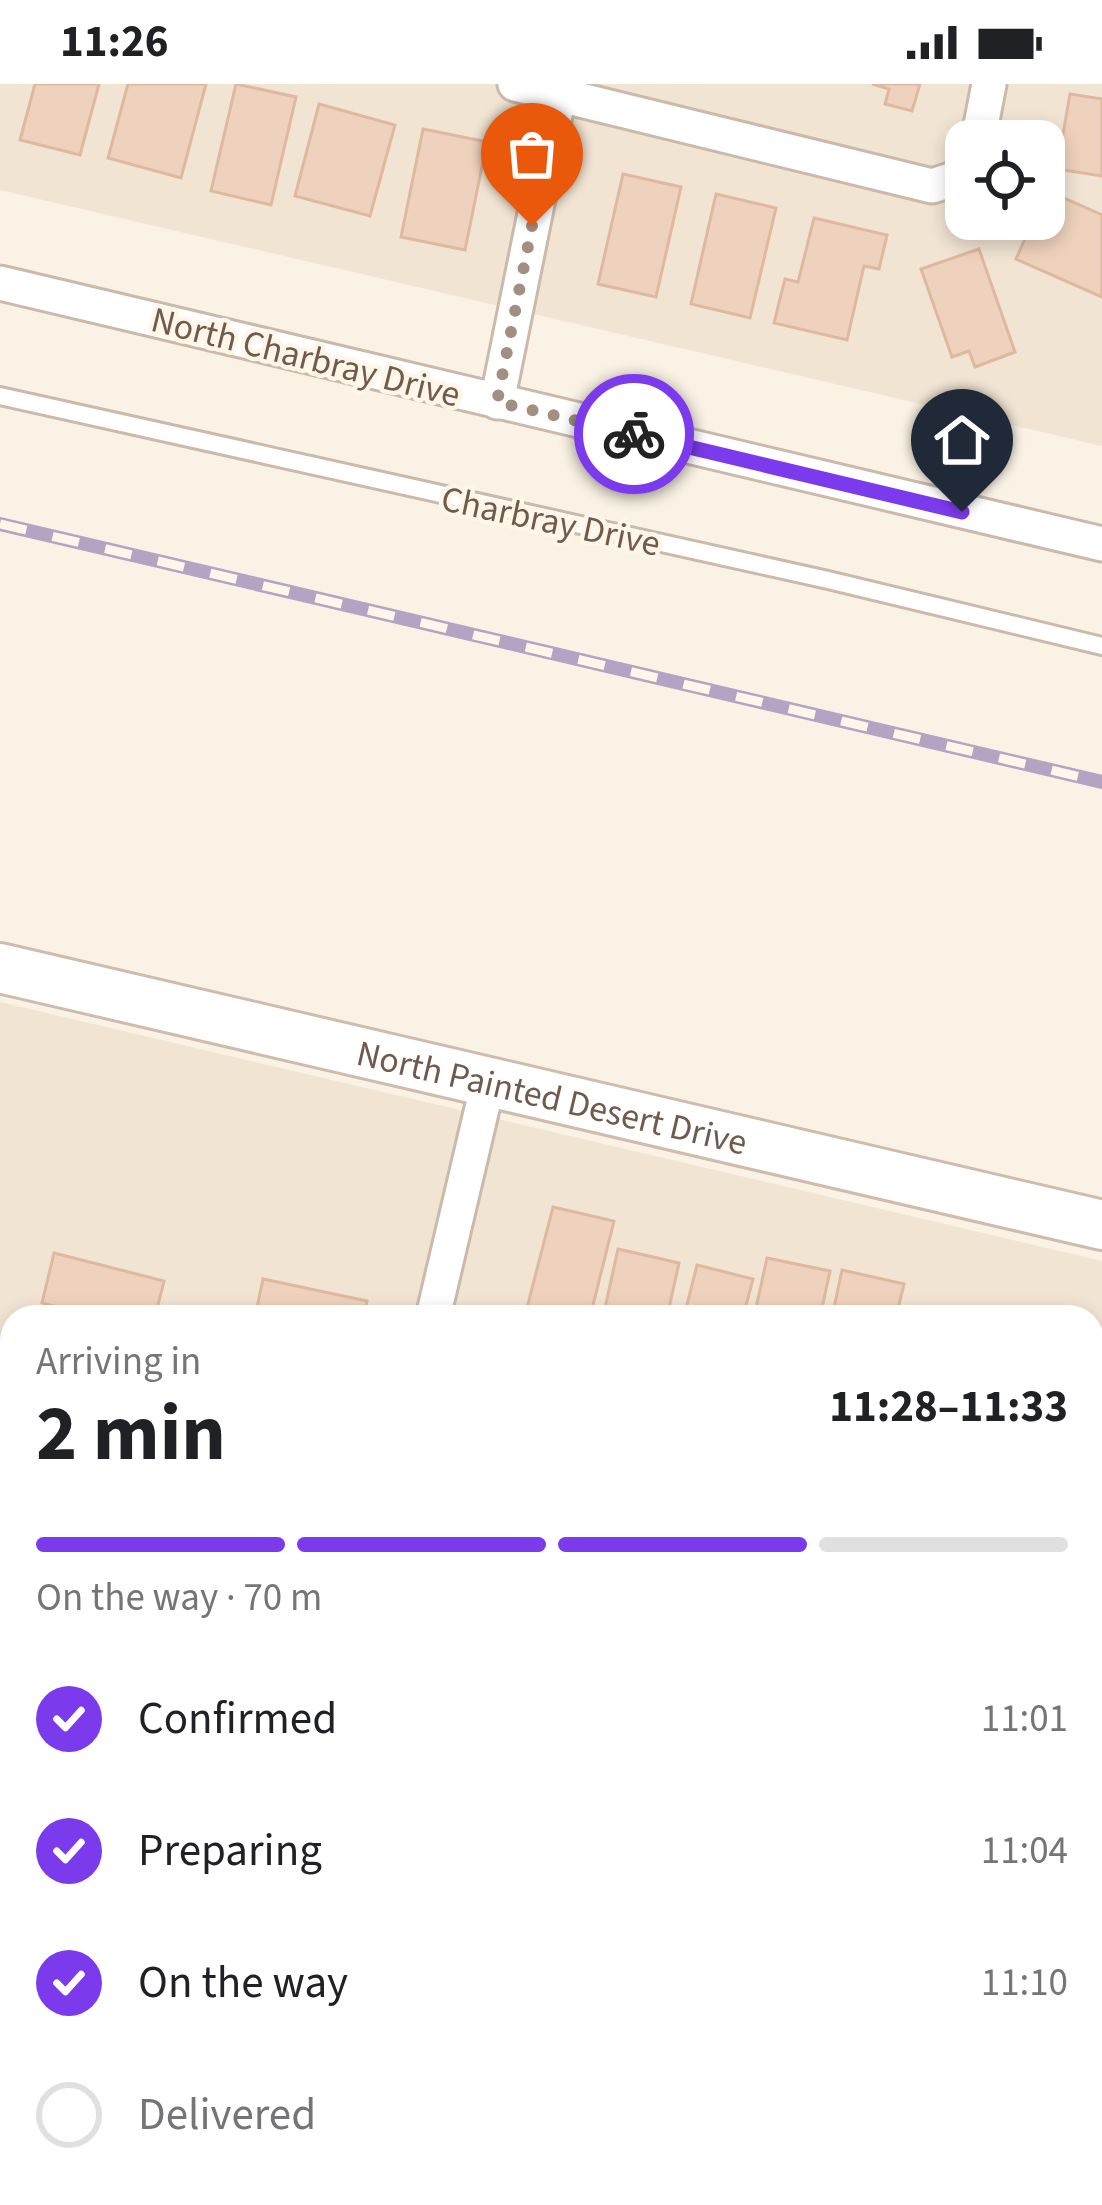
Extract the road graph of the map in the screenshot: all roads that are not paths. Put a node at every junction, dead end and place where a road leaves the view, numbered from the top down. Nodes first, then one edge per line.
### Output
1 (515, 84) edge
2 (989, 84) edge
3 (559, 95) junction
4 (982, 120) edge
5 (945, 180) edge
6 (0, 283) edge
7 (0, 396) edge
8 (497, 402) junction
9 (1102, 544) edge
10 (1102, 646) edge
11 (0, 968) edge
12 (488, 1083) junction
13 (1102, 1225) edge
14 (436, 1305) edge

1 - 3 street
2 - 4 street
3 - 5 street
3 - 8 street
6 - 8 street, North Charbray Drive
7 - 10 lane, Charbray Drive
8 - 9 street, North Charbray Drive
11 - 12 street, North Painted Desert Drive
12 - 13 street, North Painted Desert Drive
12 - 14 street

